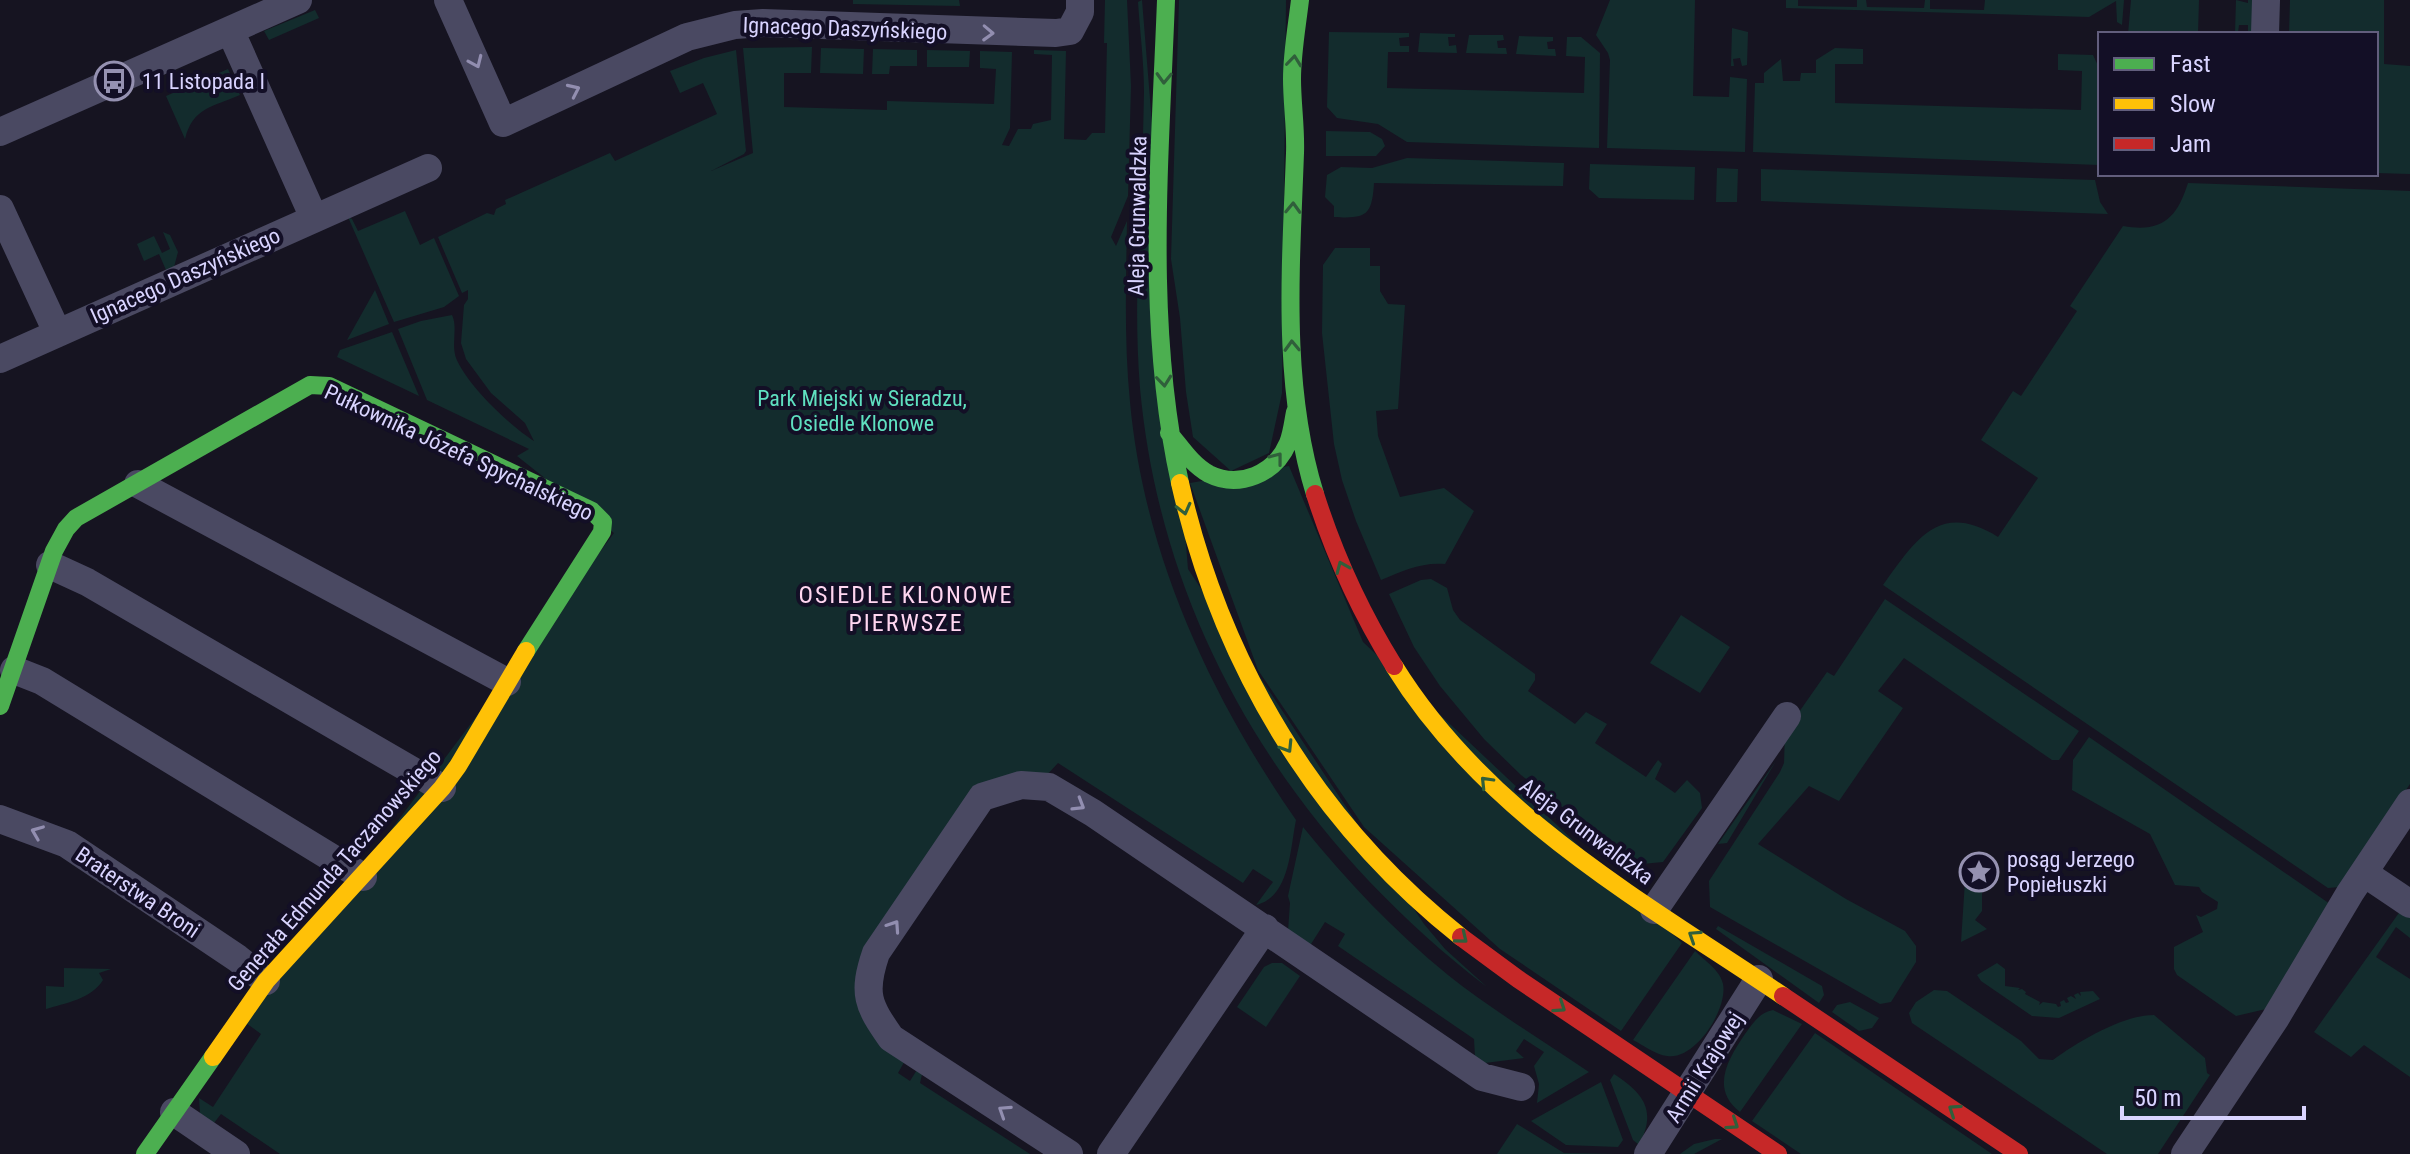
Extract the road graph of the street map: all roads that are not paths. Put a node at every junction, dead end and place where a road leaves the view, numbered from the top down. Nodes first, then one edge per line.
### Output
1 (448, 0) edge
2 (1080, 0) edge
3 (1166, 0) edge
4 (1300, 0) edge
5 (2266, 0) edge
6 (287, 2) edge
7 (230, 30) junction
8 (2265, 32) edge
9 (0, 132) edge
10 (428, 168) dead end
11 (0, 209) edge
12 (314, 218) junction
13 (57, 332) junction
14 (0, 359) edge
15 (1296, 405) junction
16 (1169, 433) junction
17 (138, 484) junction
18 (602, 532) joint
19 (50, 565) junction
20 (14, 670) junction
21 (507, 682) junction
22 (0, 706) edge
23 (1787, 716) dead end
24 (442, 788) junction
25 (2410, 803) edge
26 (0, 819) edge
27 (2364, 873) junction
28 (363, 877) junction
29 (2410, 904) edge
30 (1654, 910) junction
31 (1265, 928) junction
32 (1759, 979) junction
33 (266, 981) junction
34 (1521, 1087) dead end
35 (1688, 1093) junction
36 (174, 1112) junction
37 (145, 1154) edge
38 (236, 1154) edge
39 (1069, 1154) edge
40 (1111, 1154) edge
41 (1648, 1154) edge
42 (1778, 1154) edge
43 (2019, 1154) edge
44 (2185, 1154) edge

1 -> 2 street, Ignacego Daszyńskiego
3 -> 16 street, Aleja Grunwaldzka
15 -> 4 street, Aleja Grunwaldzka
5 - 8 street
6 - 7 street
7 - 9 street
7 - 12 street
10 - 12 street, Ignacego Daszyńskiego
11 - 13 street
12 - 13 street, Ignacego Daszyńskiego
13 - 14 street, Ignacego Daszyńskiego
16 -> 15 street, Aleja Grunwaldzka
30 -> 15 street, Aleja Grunwaldzka
16 -> 35 street, Aleja Grunwaldzka
17 - 18 street, Pułkownika Józefa Spychalskiego
17 - 19 street, Pułkownika Józefa Spychalskiego
17 - 21 street
18 - 21 street, Generała Edmunda Taczanowskiego
19 - 20 street, Pułkownika Józefa Spychalskiego
19 - 24 street
20 - 22 street, Pułkownika Józefa Spychalskiego
20 - 28 street
21 - 24 street, Generała Edmunda Taczanowskiego
23 - 30 street
24 - 28 street, Generała Edmunda Taczanowskiego
25 - 27 street
33 -> 26 street, Braterstwa Broni
27 - 29 street
27 - 44 street
28 - 33 street, Generała Edmunda Taczanowskiego
32 -> 30 street, Aleja Grunwaldzka
31 - 34 street
39 -> 31 street
31 - 40 street
32 - 35 street, Armii Krajowej
43 -> 32 street, Aleja Grunwaldzka
33 - 36 street, Generała Edmunda Taczanowskiego
35 - 41 street, Armii Krajowej
35 -> 42 street, Aleja Grunwaldzka
36 - 37 street, Generała Edmunda Taczanowskiego
36 - 38 street

